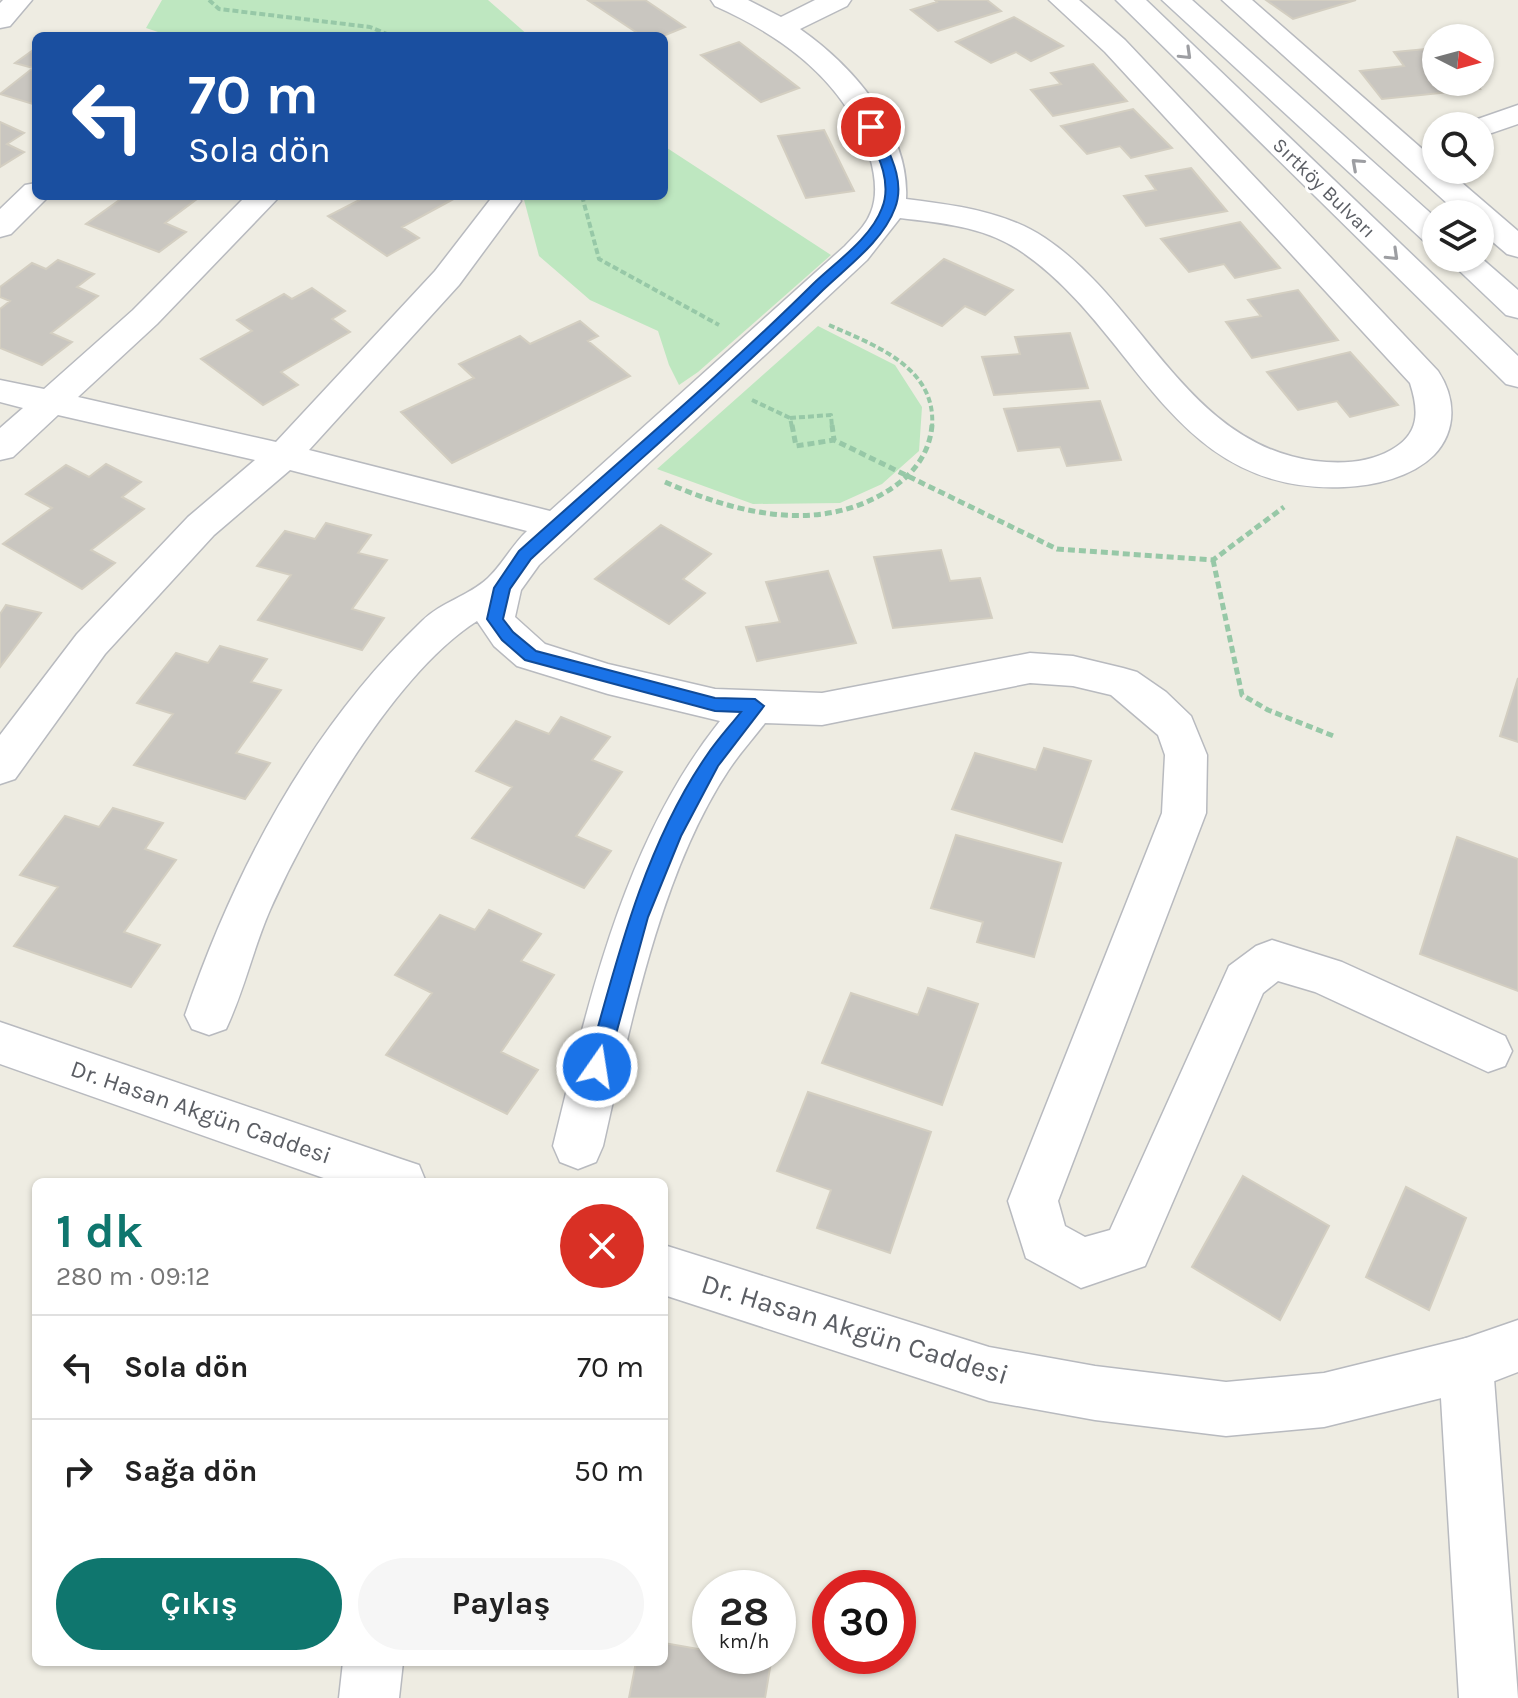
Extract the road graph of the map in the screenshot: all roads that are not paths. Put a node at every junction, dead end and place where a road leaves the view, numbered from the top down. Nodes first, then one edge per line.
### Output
1 (18, 0) edge
2 (725, 0) edge
3 (837, 0) edge
4 (1063, 0) edge
5 (1130, 0) edge
6 (1176, 0) edge
7 (1236, 0) edge
8 (0, 20) edge
9 (781, 28) junction
10 (1518, 114) edge
11 (1494, 123) edge
12 (1422, 148) edge
13 (1406, 153) junction
14 (32, 196) edge
15 (260, 200) edge
16 (1461, 200) edge
17 (505, 201) dead end
18 (890, 207) junction
19 (1422, 222) edge
20 (0, 227) edge
21 (1494, 227) edge
22 (1518, 247) edge
23 (1478, 272) edge
24 (1518, 308) edge
25 (1518, 376) edge
26 (0, 391) edge
27 (54, 402) junction
28 (0, 448) edge
29 (283, 456) junction
30 (557, 526) junction
31 (502, 588) junction
32 (755, 706) junction
33 (0, 767) edge
34 (209, 1015) dead end
35 (0, 1043) edge
36 (1488, 1051) dead end
37 (578, 1146) dead end
38 (389, 1178) edge
39 (668, 1271) edge
40 (1518, 1346) edge
41 (1466, 1365) junction
42 (373, 1666) edge
43 (369, 1698) edge
44 (1489, 1698) edge

1 - 8 street
2 - 9 street
3 - 9 street
4 - 18 street
5 -> 25 street, Sırtköy Bulvarı
19 -> 6 street, Sırtköy Bulvarı
7 - 13 street
9 - 18 street
10 - 11 street
12 - 13 street
13 - 16 street
14 - 20 street
15 - 27 street
17 - 29 street
18 - 30 street
21 - 22 street
23 - 24 street
26 - 27 street
27 - 28 street
27 - 29 street
29 - 30 street
29 - 33 street
30 - 31 street
31 - 32 street
31 - 34 street
32 - 36 street
32 - 37 street
35 - 38 street, Dr. Hasan Akgün Caddesi
39 - 41 street, Dr. Hasan Akgün Caddesi
40 - 41 street, Dr. Hasan Akgün Caddesi
41 - 44 street
42 - 43 street

